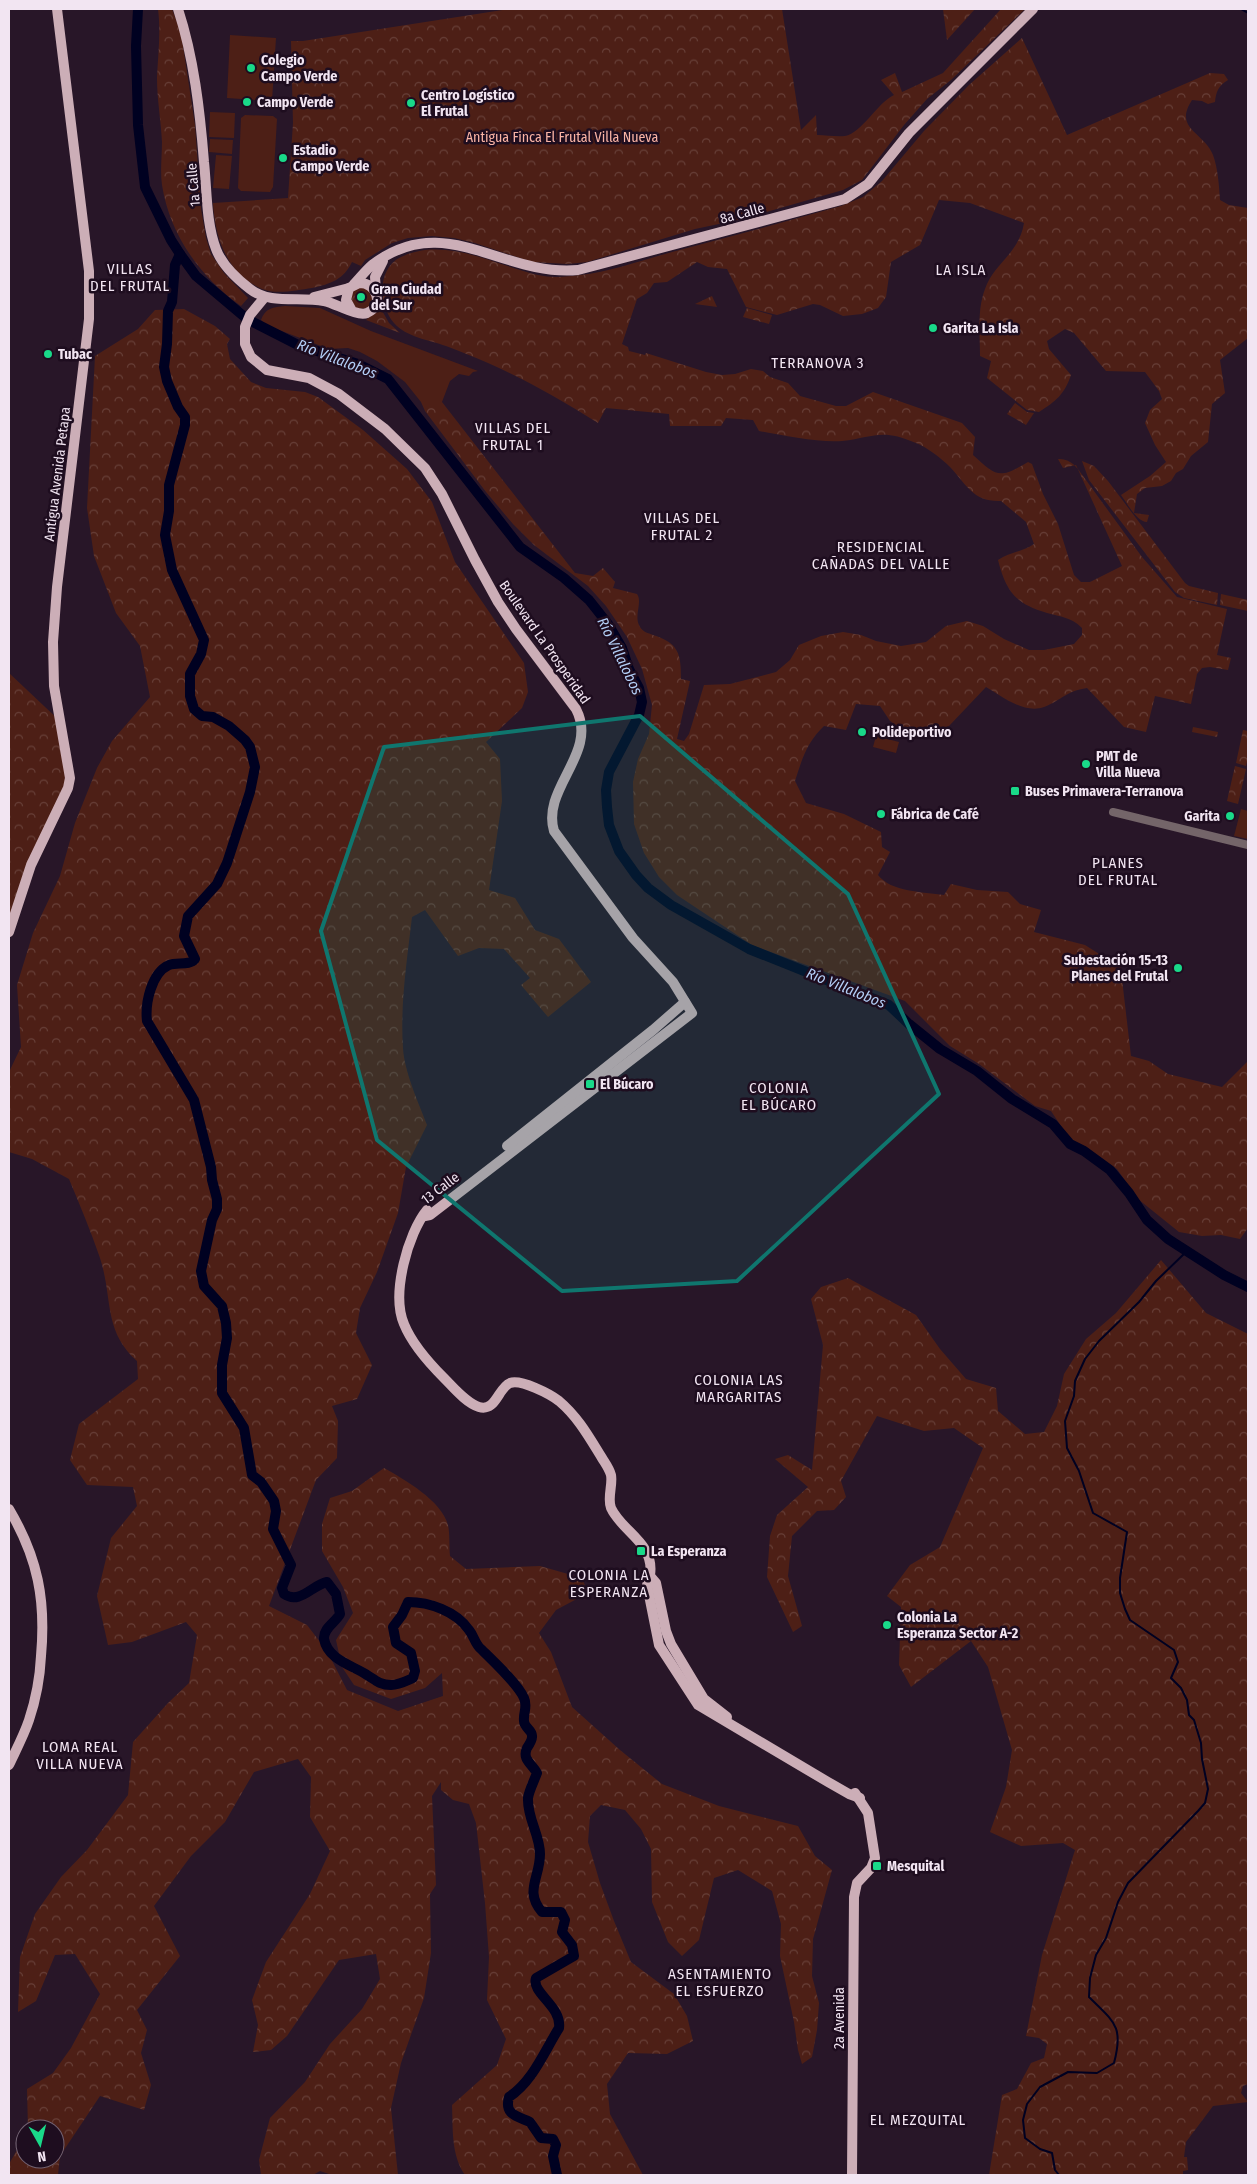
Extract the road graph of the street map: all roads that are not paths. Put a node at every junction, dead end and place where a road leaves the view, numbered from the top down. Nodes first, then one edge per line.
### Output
1 (57, 9) edge
2 (178, 9) edge
3 (1033, 9) edge
4 (387, 256) junction
5 (352, 286) junction
6 (376, 292) junction
7 (306, 298) junction
8 (262, 301) junction
9 (352, 311) junction
10 (1113, 812) dead end
11 (1248, 845) edge
12 (9, 932) edge
13 (685, 1002) junction
14 (692, 1013) joint
15 (425, 1216) junction
16 (9, 1500) edge
17 (9, 1510) edge
18 (9, 1765) edge
19 (852, 2175) edge

1 - 12 main road, Antigua Avenida Petapa
2 - 8 main road, 1a Calle
3 - 4 main road, 8a Calle
4 - 5 main road, 8a Calle
4 - 6 main road
5 - 6 main road
5 - 7 main road
5 - 9 main road
6 - 9 main road
7 - 8 main road
7 - 9 main road
8 - 13 main road, Boulevard La Prosperidad
10 - 11 street
13 - 14 main road, Boulevard La Prosperidad
13 - 15 main road, 13 Calle
14 - 15 main road, 13 Calle
15 - 19 main road, 2a Avenida
16 - 17 main road
17 - 18 main road

